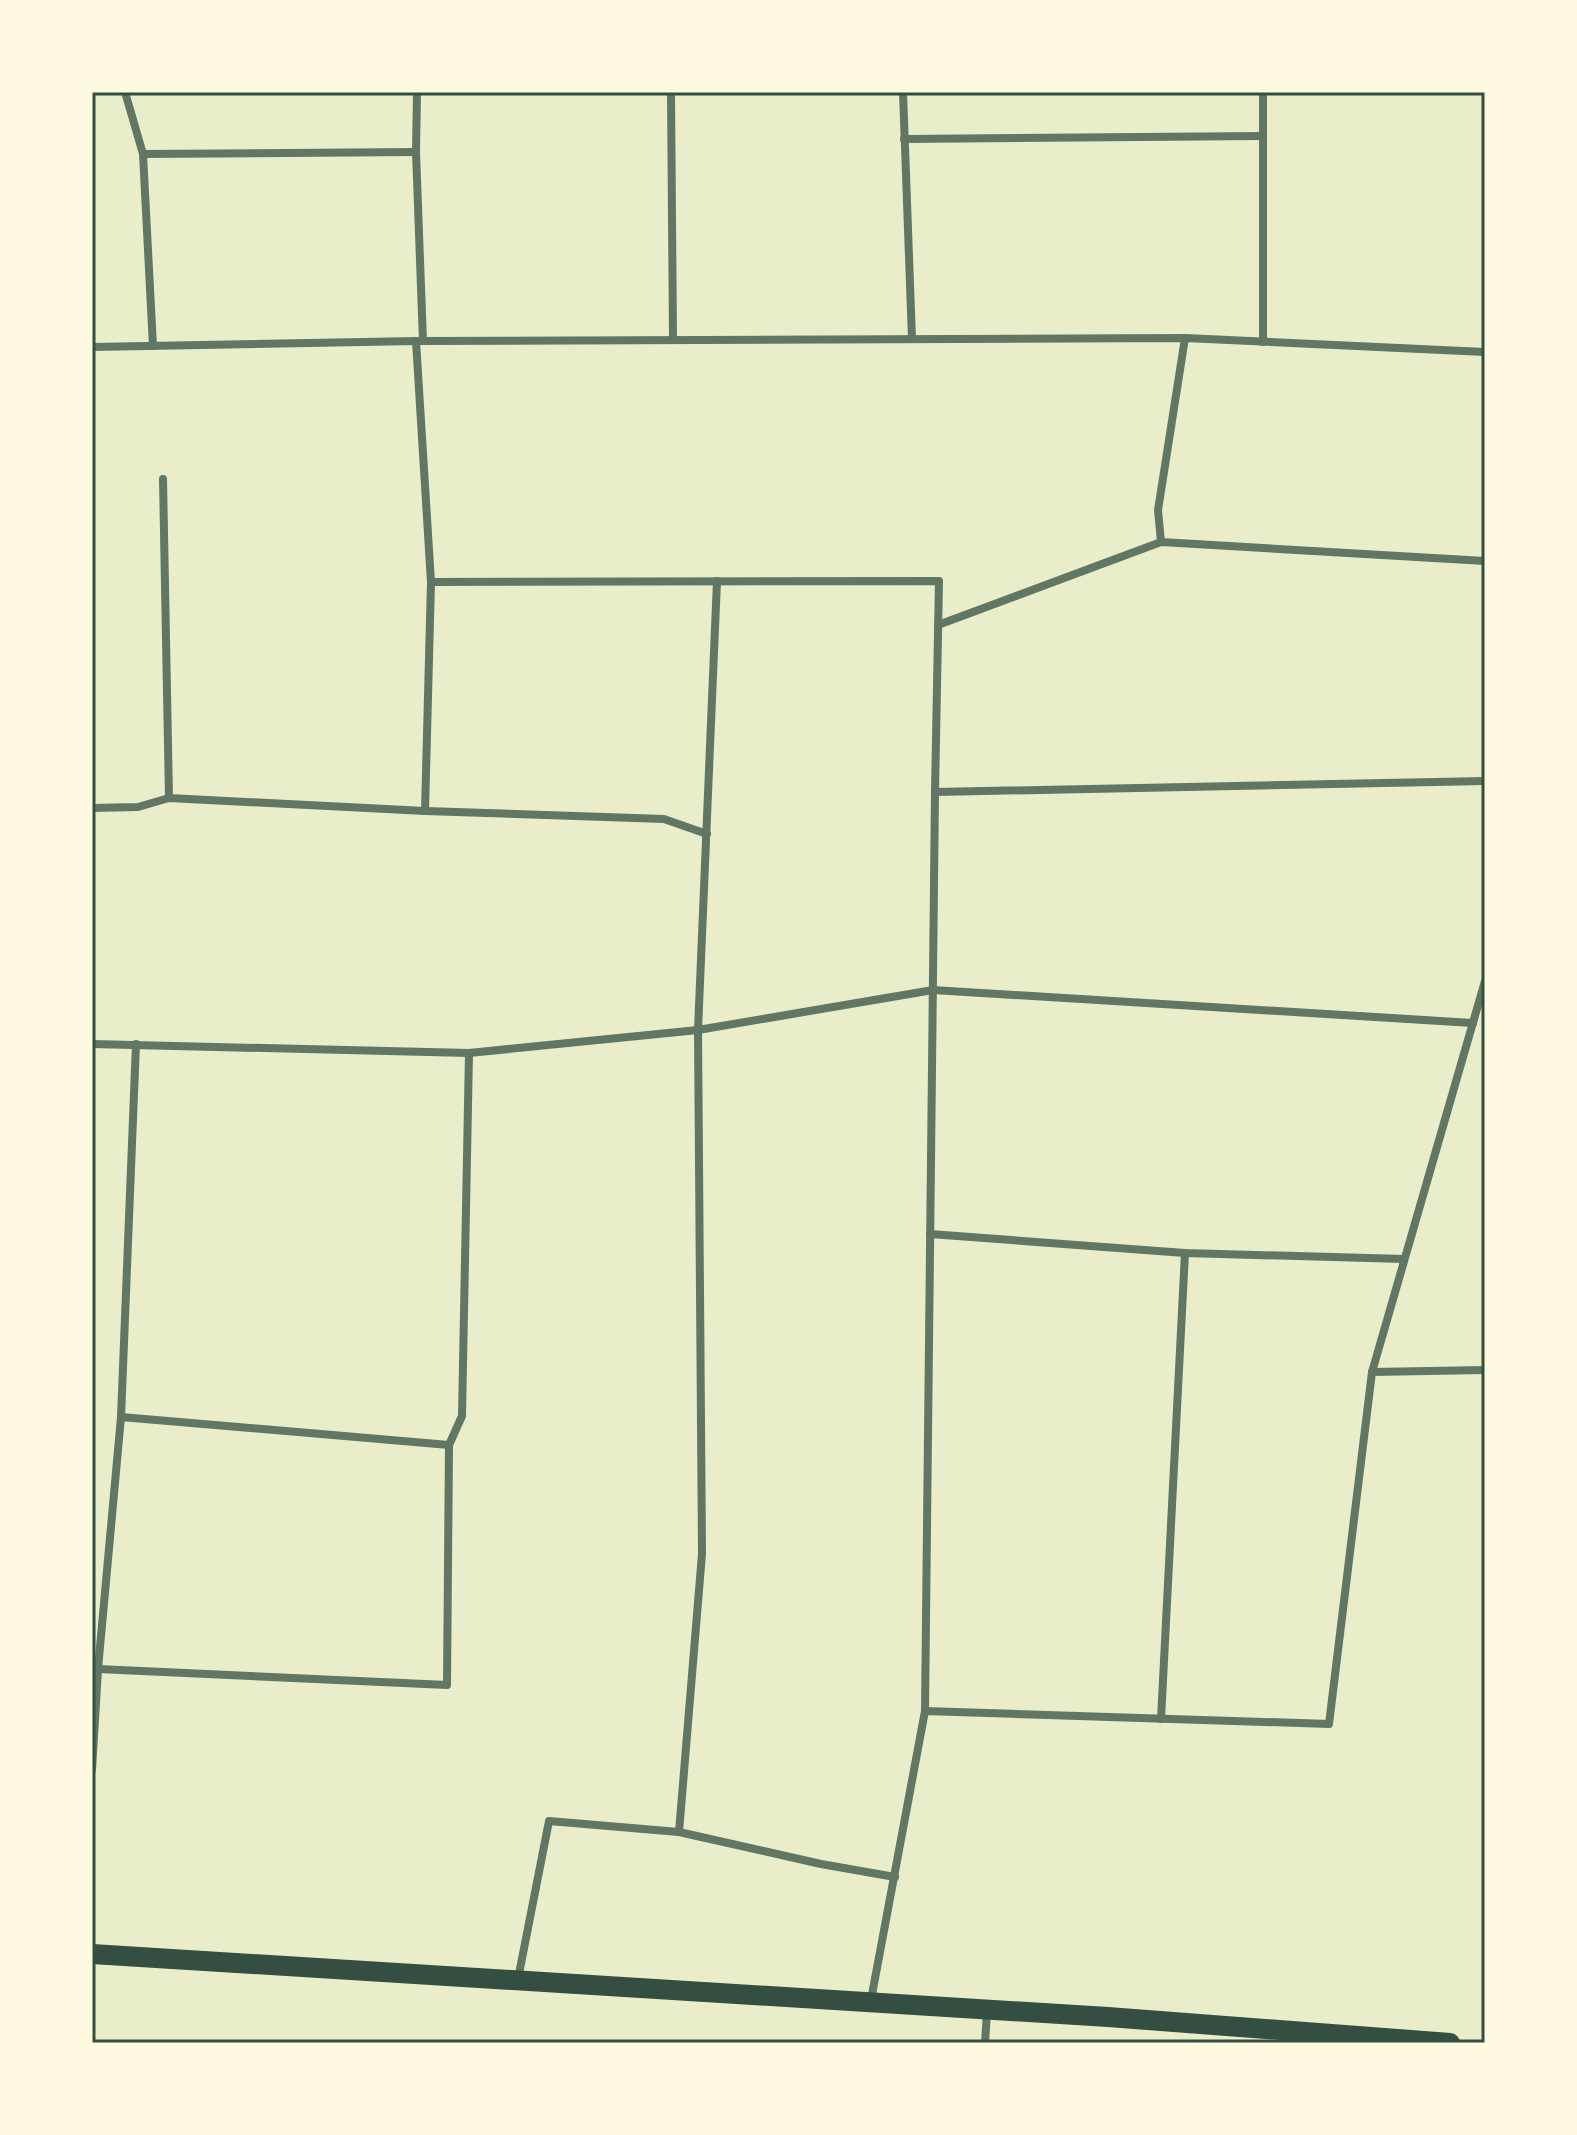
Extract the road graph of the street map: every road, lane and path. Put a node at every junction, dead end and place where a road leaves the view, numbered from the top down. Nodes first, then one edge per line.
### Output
1 (125, 92) edge
2 (417, 92) edge
3 (671, 92) edge
4 (903, 92) edge
5 (1263, 92) edge
6 (1263, 136) junction
7 (904, 139) junction
8 (416, 152) junction
9 (143, 154) junction
10 (1185, 338) junction
11 (912, 339) junction
12 (673, 340) junction
13 (420, 341) junction
14 (1263, 342) junction
15 (153, 346) junction
16 (92, 347) edge
17 (1485, 352) edge
18 (163, 479) dead end
19 (1161, 542) junction
20 (1485, 561) edge
21 (717, 581) junction
22 (431, 582) junction
23 (938, 625) junction
24 (1485, 781) edge
25 (935, 792) junction
26 (169, 798) junction
27 (92, 808) edge
28 (425, 811) junction
29 (707, 834) junction
30 (1485, 981) edge
31 (933, 990) junction
32 (1473, 1023) junction
33 (698, 1030) junction
34 (92, 1044) edge
35 (136, 1044) junction
36 (469, 1053) junction
37 (930, 1234) junction
38 (1185, 1253) junction
39 (1404, 1259) junction
40 (1485, 1370) edge
41 (1372, 1372) junction
42 (121, 1417) junction
43 (449, 1445) junction
44 (98, 1669) junction
45 (925, 1711) junction
46 (1161, 1719) junction
47 (92, 1770) edge
48 (679, 1832) junction
49 (895, 1877) junction
50 (92, 1954) edge
51 (518, 1980) junction
52 (871, 2002) junction
53 (987, 2009) junction
54 (1376, 2040) edge
55 (985, 2043) edge
56 (1450, 2043) edge

1 - 9 street
2 - 8 street
3 - 12 street
4 - 7 street
5 - 6 street
6 - 7 street
6 - 14 street
7 - 11 street
8 - 9 street
8 - 13 street
9 - 15 street
10 - 11 street
10 - 14 street
10 - 19 street
11 - 12 street
12 - 13 street
13 - 15 street
13 - 22 street
14 - 17 street
15 - 16 street
18 - 26 street
19 - 20 street
19 - 23 street
21 - 22 street
21 - 23 street
21 - 29 street
22 - 28 street
23 - 25 street
24 - 25 street
25 - 31 street
26 - 27 street
26 - 28 street
28 - 29 street
29 - 33 street
30 - 32 street
31 - 32 street
31 - 33 street
31 - 37 street
32 - 39 street
33 - 36 street
33 - 48 street
34 - 35 street
35 - 36 street
35 - 42 street
36 - 43 street
37 - 38 street
37 - 45 street
38 - 39 street
38 - 46 street
39 - 41 street
40 - 41 street
41 - 46 street
42 - 43 street
42 - 44 street
43 - 44 street
44 - 47 street
45 - 46 street
45 - 49 street
48 - 49 street
48 - 51 street
49 - 52 street
50 - 51 main road
51 - 52 main road
52 - 53 main road
53 - 54 main road
53 - 55 street
54 - 56 main road

